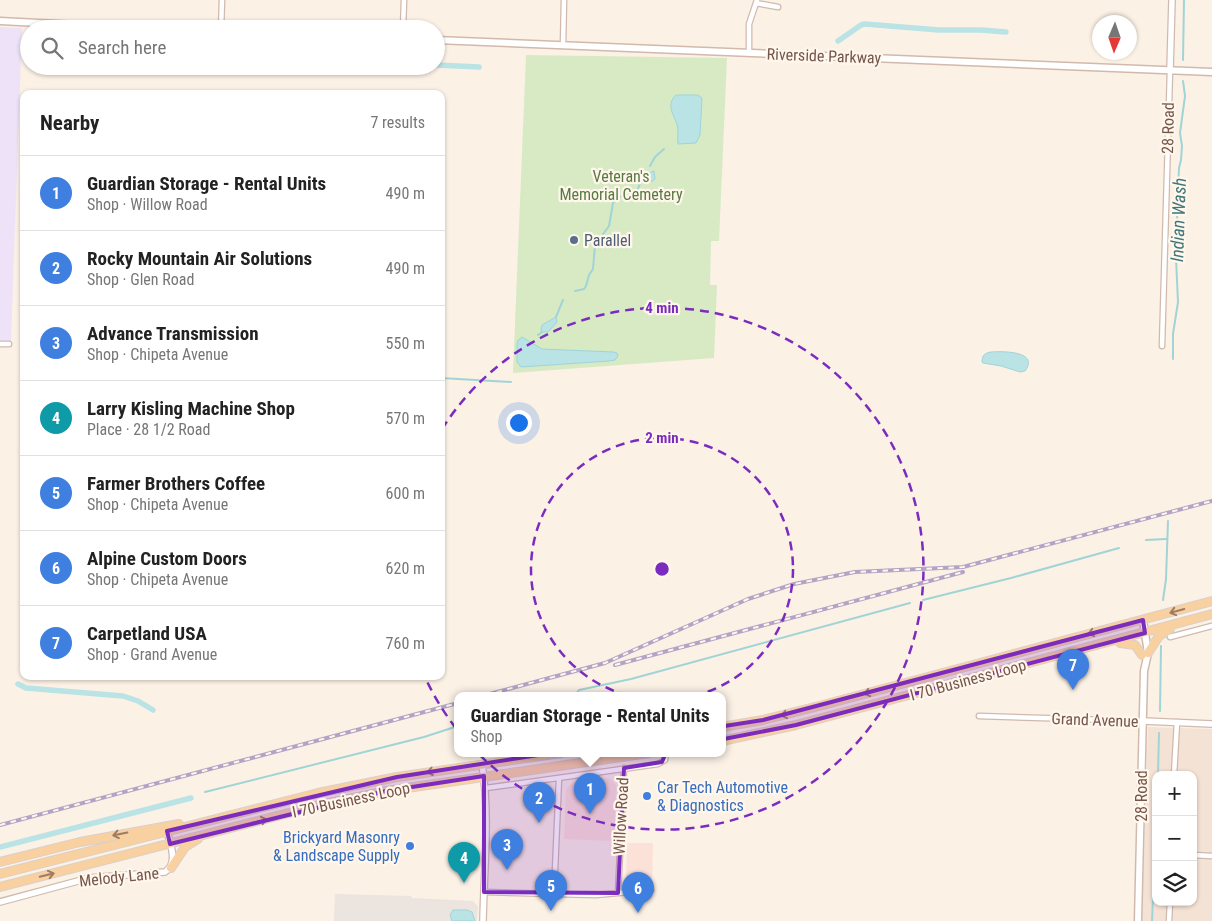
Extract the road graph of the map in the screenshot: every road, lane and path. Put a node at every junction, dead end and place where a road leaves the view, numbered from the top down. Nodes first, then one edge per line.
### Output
1 (222, 0) edge
2 (404, 0) edge
3 (564, 0) edge
4 (1172, 0) edge
5 (757, 2) edge
6 (778, 6) dead end
7 (221, 20) edge
8 (403, 20) edge
9 (0, 21) edge
10 (20, 22) edge
11 (445, 40) edge
12 (563, 45) junction
13 (749, 53) junction
14 (1170, 70) junction
15 (1212, 72) edge
16 (0, 344) edge
17 (9, 344) dead end
18 (1162, 346) dead end
19 (1212, 602) edge
20 (1212, 614) edge
21 (1194, 619) junction
22 (1143, 620) junction
23 (1212, 626) edge
24 (1145, 633) junction
25 (1170, 637) dead end
26 (1106, 644) junction
27 (1145, 654) junction
28 (948, 671) junction
29 (954, 684) junction
30 (979, 716) dead end
31 (1143, 721) junction
32 (754, 722) junction
33 (1177, 722) junction
34 (1212, 724) edge
35 (726, 726) edge
36 (755, 734) junction
37 (726, 740) edge
38 (532, 757) edge
39 (620, 757) edge
40 (666, 757) edge
41 (482, 764) junction
42 (624, 768) junction
43 (1174, 771) edge
44 (484, 776) junction
45 (559, 778) junction
46 (486, 788) junction
47 (220, 818) junction
48 (167, 832) junction
49 (213, 832) junction
50 (170, 844) junction
51 (1197, 855) edge
52 (1212, 856) edge
53 (0, 862) edge
54 (171, 868) junction
55 (0, 874) edge
56 (0, 887) edge
57 (650, 890) dead end
58 (484, 892) junction
59 (618, 893) junction
60 (554, 894) junction
61 (0, 902) edge
62 (1170, 906) edge
63 (483, 921) edge
64 (1138, 921) edge
65 (1169, 921) edge

1 - 7 street
2 - 8 street
3 - 12 street
4 - 14 street, 28 Road
5 - 6 street
5 - 13 street
9 - 10 main road
11 - 12 main road, Riverside Parkway
12 - 13 main road, Riverside Parkway
13 - 14 main road, Riverside Parkway
14 - 15 main road, Riverside Parkway
14 - 18 street, 28 Road
16 - 17 street
19 -> 22 main road, I 70 Business Loop
20 - 21 main road, I 70 Business Loop
21 - 24 main road, I 70 Business Loop
21 - 27 main road
22 - 24 main road, 28 Road
22 -> 28 main road, I 70 Business Loop
23 - 25 street
24 - 26 main road, I 70 Business Loop
24 - 27 main road, 28 Road
26 - 27 main road
26 - 29 main road, I 70 Business Loop
27 - 31 main road, 28 Road
28 - 29 main road
28 -> 32 main road, I 70 Business Loop
29 - 36 main road, I 70 Business Loop
30 - 31 street, Grand Avenue
31 - 33 street, Grand Avenue
31 - 64 main road, 28 Road
32 - 35 main road, I 70 Business Loop
32 - 36 main road
33 - 34 street, Grand Avenue
33 - 43 street
36 - 37 main road, I 70 Business Loop
38 - 41 main road, I 70 Business Loop
39 - 44 main road, I 70 Business Loop
40 - 42 street
41 - 44 street
41 -> 47 main road, I 70 Business Loop
42 - 45 street
42 - 59 street, Willow Road
44 - 46 street
49 -> 44 main road, I 70 Business Loop
45 - 46 street
45 - 60 street
46 - 58 street
47 - 48 main road, I 70 Business Loop
47 -> 53 main road
48 - 50 street, Melody Lane
48 - 55 main road, I 70 Business Loop
49 - 50 main road, I 70 Business Loop
49 - 54 main road
50 - 54 street, Melody Lane
56 -> 50 main road, I 70 Business Loop
51 - 52 street
54 - 61 street, Melody Lane
57 - 59 street
58 - 60 street
58 - 63 street
59 - 60 street
62 - 65 street

